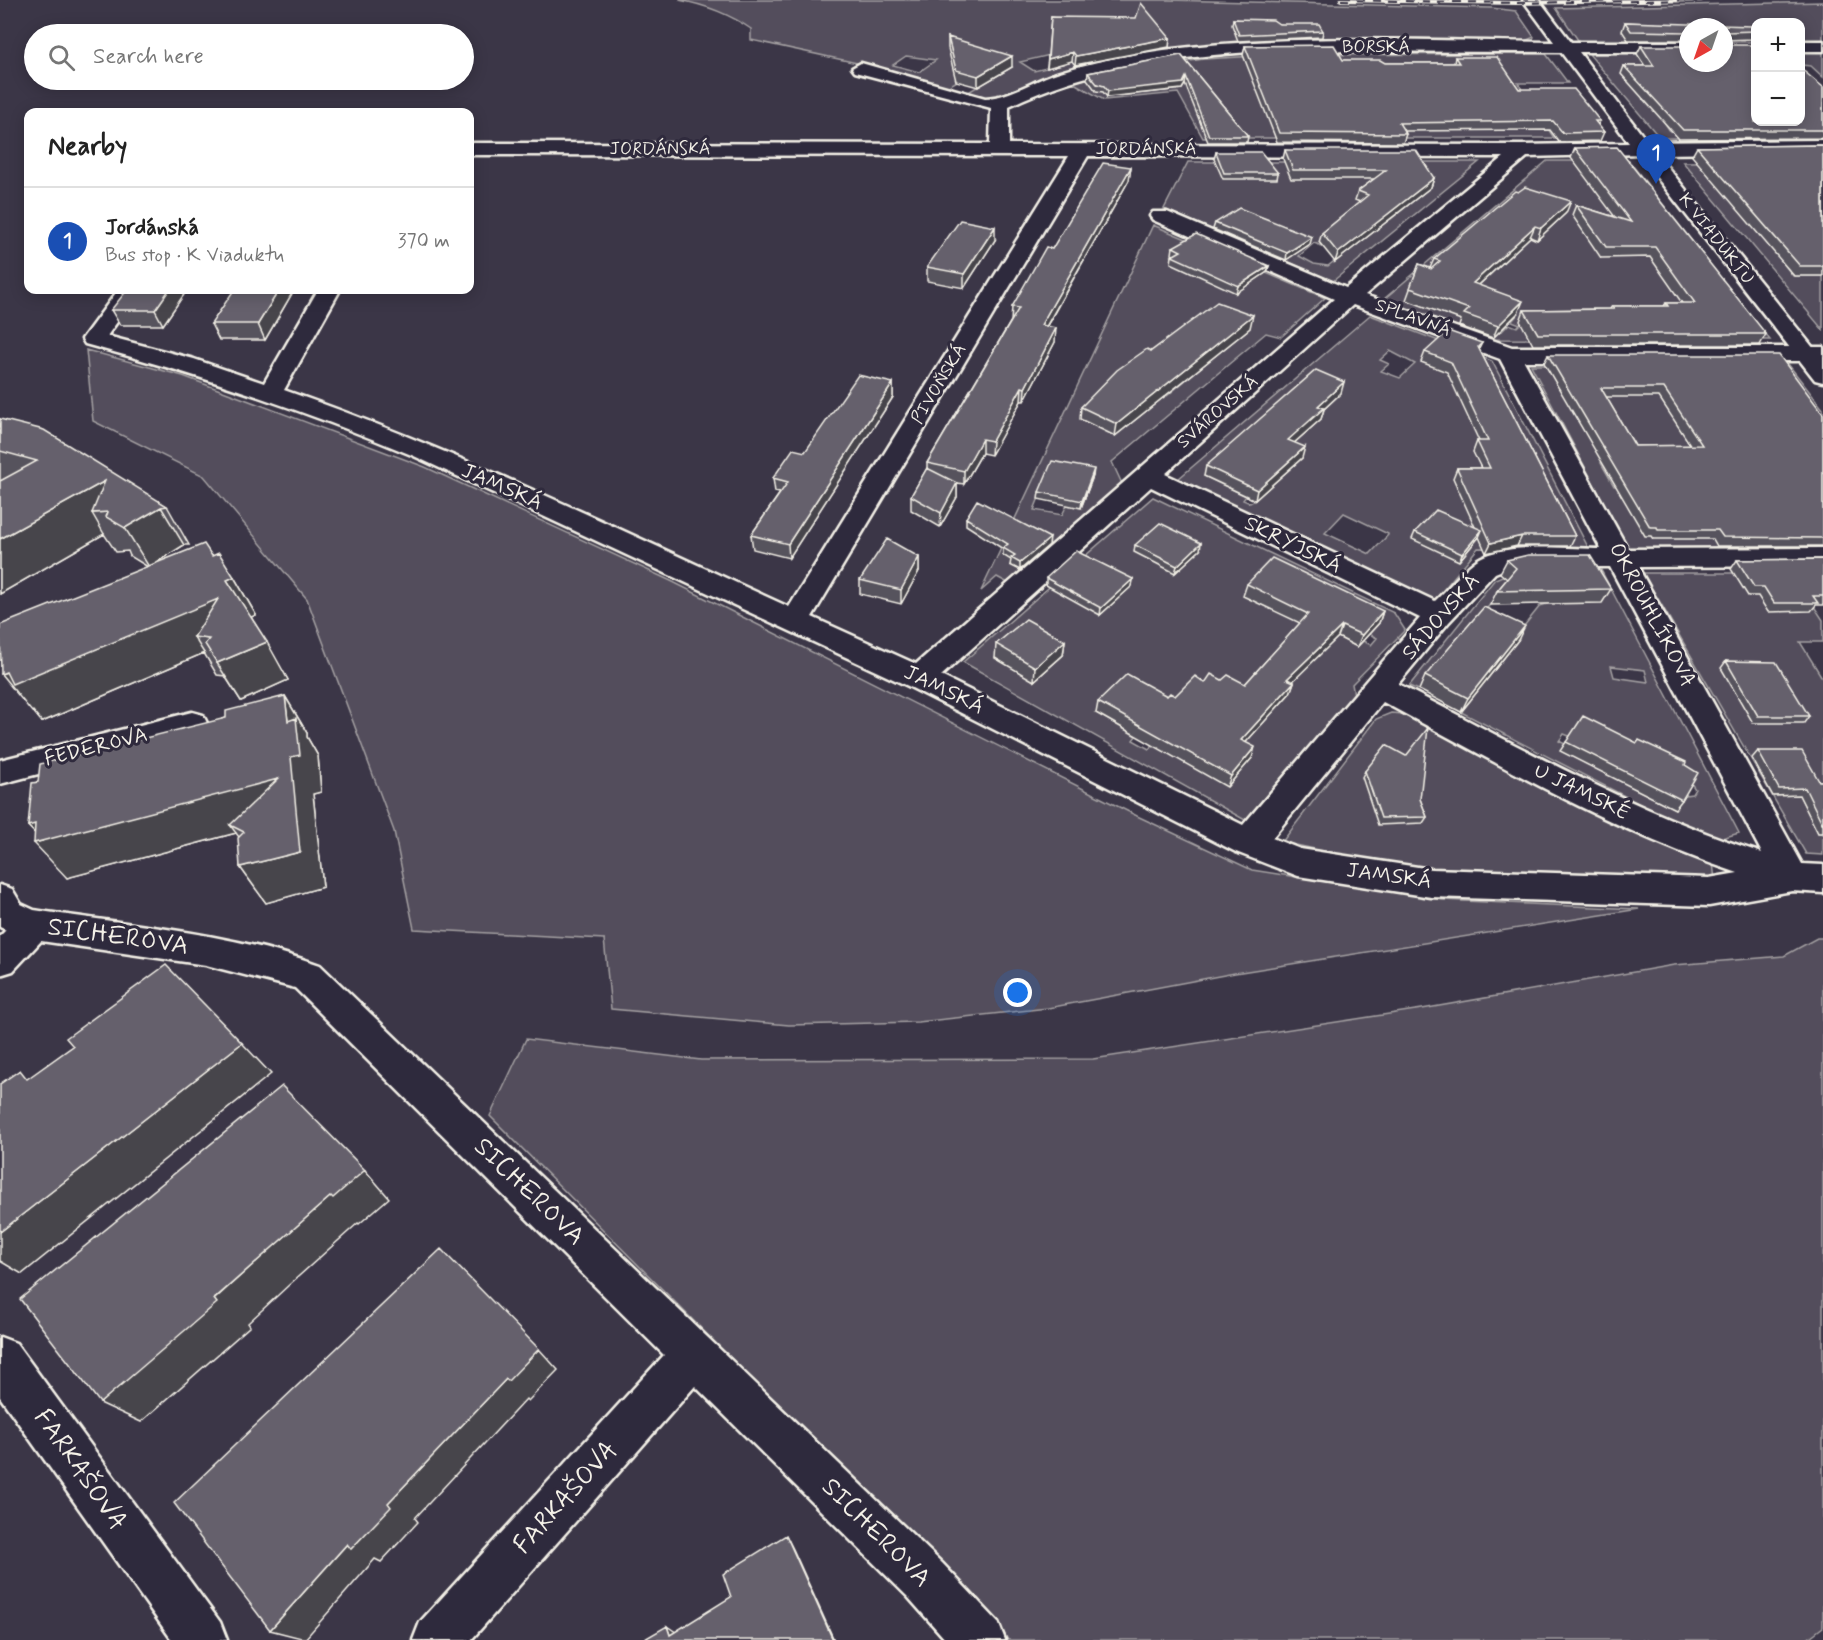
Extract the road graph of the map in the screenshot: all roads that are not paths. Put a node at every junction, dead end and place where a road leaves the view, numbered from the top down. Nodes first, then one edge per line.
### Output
1 (1531, 0) edge
2 (1805, 46) edge
3 (1823, 46) edge
4 (1565, 47) junction
5 (1679, 47) edge
6 (861, 68) dead end
7 (1000, 103) junction
8 (1823, 146) edge
9 (1643, 148) junction
10 (474, 149) edge
11 (999, 149) junction
12 (1083, 149) junction
13 (1522, 151) junction
14 (1160, 216) dead end
15 (126, 294) edge
16 (327, 294) edge
17 (1349, 297) junction
18 (1509, 354) junction
19 (1815, 354) edge
20 (1823, 375) edge
21 (270, 393) junction
22 (1147, 475) junction
23 (1823, 557) edge
24 (1621, 558) junction
25 (1439, 615) junction
26 (796, 620) junction
27 (919, 678) junction
28 (1381, 688) junction
29 (192, 723) dead end
30 (0, 772) edge
31 (1248, 843) junction
32 (1808, 878) edge
33 (0, 899) edge
34 (34, 925) junction
35 (0, 960) edge
36 (693, 1355) junction
37 (0, 1359) edge
38 (202, 1640) edge
39 (438, 1640) edge
40 (980, 1640) edge

1 - 4 street, K VIADUKTU
2 - 3 street
4 - 5 street, BORSKÁ
4 - 7 street, BORSKÁ
4 - 9 street, K VIADUKTU
6 - 7 street
7 - 11 street
8 - 9 street, JORDÁNSKÁ
9 - 13 street, JORDÁNSKÁ
9 - 19 street, K VIADUKTU
10 - 11 street, JORDÁNSKÁ
11 - 12 street, JORDÁNSKÁ
12 - 13 street, JORDÁNSKÁ
12 - 26 street, PIVOŇSKÁ
13 - 17 street, SVÁROVSKÁ
14 - 17 street, SPLAVNÁ
15 - 21 street, JAMSKÁ
16 - 21 street
17 - 18 street, SPLAVNÁ
17 - 22 street, SVÁROVSKÁ
18 - 19 street, SPLAVNÁ
18 - 24 street, OKROUHLÍKOVA
19 - 20 street, K VIADUKTU
21 - 26 street, JAMSKÁ
22 - 25 street, SKRYJSKÁ
22 - 27 street, SVÁROVSKÁ
23 - 24 street, SÁDOVSKÁ
24 - 25 street, SÁDOVSKÁ
24 - 32 street, OKROUHLÍKOVA
25 - 28 street, SÁDOVSKÁ
26 - 27 street, JAMSKÁ
27 - 31 street, JAMSKÁ
28 - 31 street, SÁDOVSKÁ
28 - 32 street, U JAMSKÉ
29 - 30 street, FEDEROVA
31 - 32 street, JAMSKÁ
33 - 34 street, SICHEROVA
34 - 35 street
34 - 36 street, SICHEROVA
36 - 39 street, FARKAŠOVA
36 - 40 street, SICHEROVA
37 - 38 street, FARKAŠOVA

